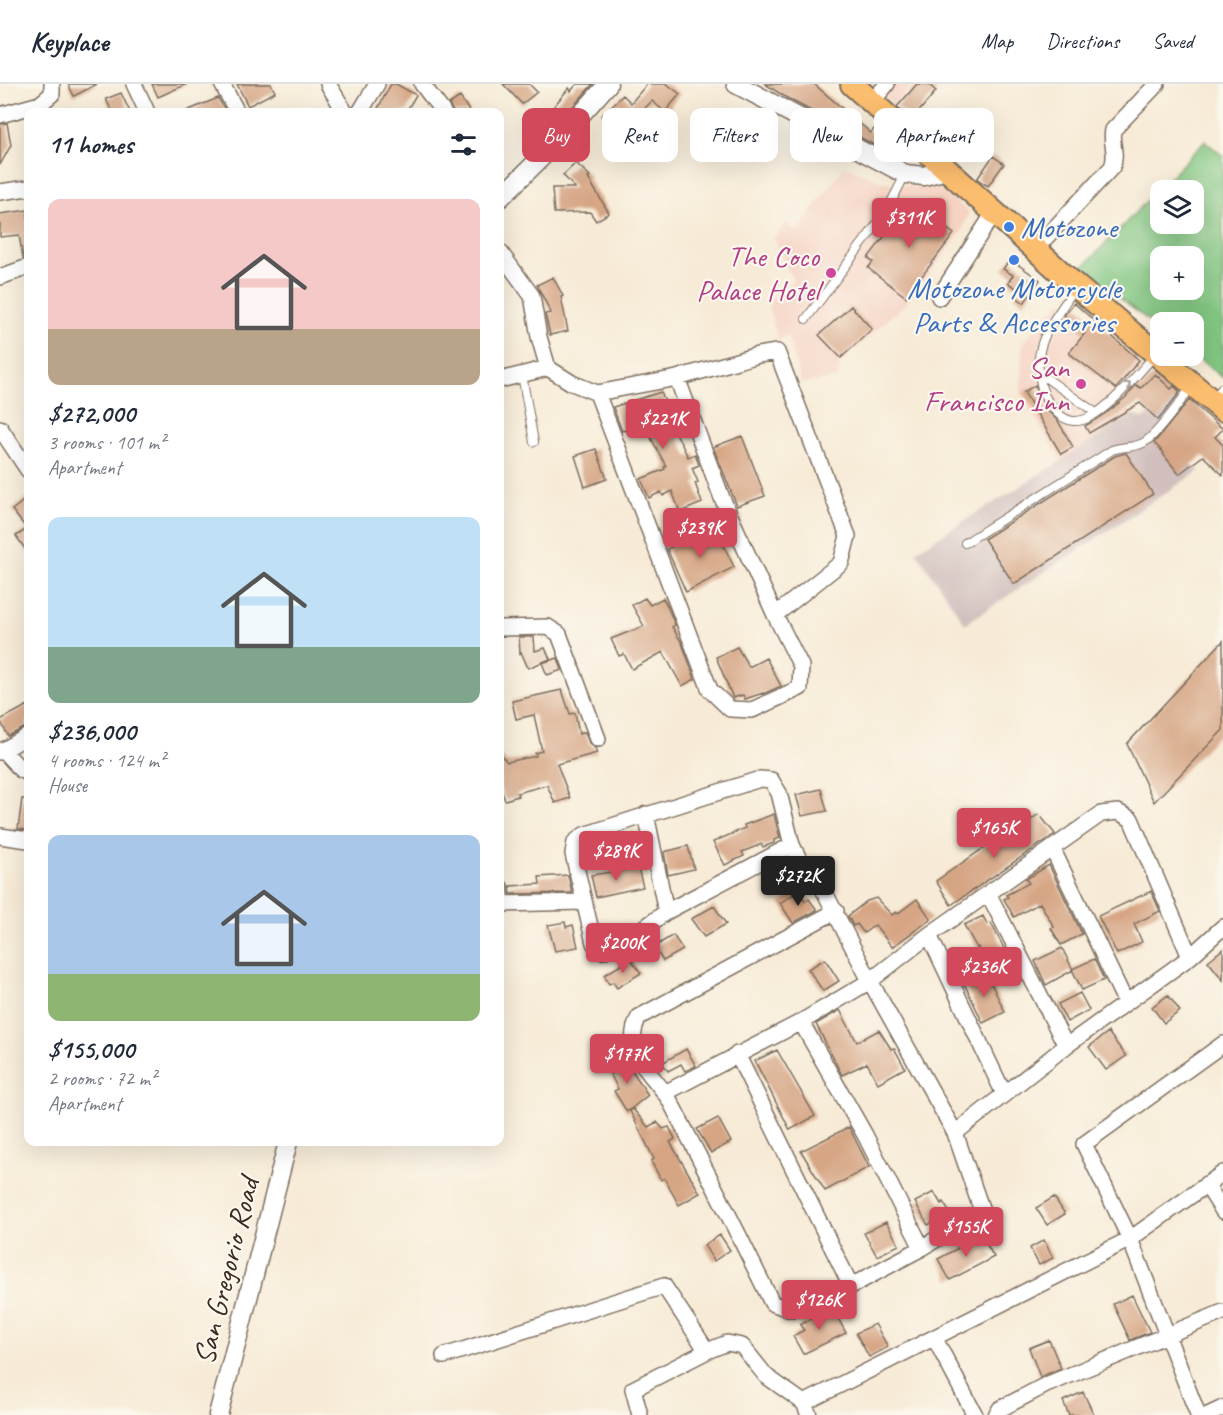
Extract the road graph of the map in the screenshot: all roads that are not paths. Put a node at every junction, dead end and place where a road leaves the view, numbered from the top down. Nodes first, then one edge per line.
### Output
1 (52, 84) edge
2 (134, 84) edge
3 (222, 84) edge
4 (328, 84) edge
5 (377, 84) edge
6 (422, 84) edge
7 (608, 84) edge
8 (736, 84) edge
9 (852, 84) edge
10 (886, 84) edge
11 (1157, 84) edge
12 (872, 102) junction
13 (24, 108) edge
14 (25, 108) edge
15 (145, 108) edge
16 (235, 108) edge
17 (343, 108) edge
18 (362, 108) edge
19 (440, 108) edge
20 (0, 115) edge
21 (947, 170) junction
22 (905, 174) junction
23 (24, 189) edge
24 (504, 191) edge
25 (0, 192) edge
26 (994, 213) junction
27 (1035, 249) junction
28 (504, 258) edge
29 (24, 268) edge
30 (0, 277) edge
31 (1076, 286) junction
32 (939, 297) dead end
33 (806, 319) dead end
34 (1150, 348) edge
35 (1150, 360) edge
36 (1171, 366) edge
37 (548, 368) junction
38 (1039, 373) junction
39 (522, 375) junction
40 (676, 378) junction
41 (504, 379) edge
42 (1193, 385) junction
43 (597, 393) junction
44 (1219, 399) edge
45 (1096, 413) junction
46 (3, 437) edge
47 (534, 442) dead end
48 (24, 465) edge
49 (965, 543) dead end
50 (775, 615) junction
51 (504, 628) edge
52 (24, 738) edge
53 (598, 739) dead end
54 (1, 751) edge
55 (24, 771) edge
56 (646, 814) junction
57 (0, 836) edge
58 (24, 839) edge
59 (792, 845) junction
60 (1053, 850) junction
61 (988, 893) junction
62 (583, 902) junction
63 (504, 904) edge
64 (836, 911) junction
65 (666, 912) junction
66 (1223, 927) edge
67 (928, 935) junction
68 (1190, 957) junction
69 (870, 981) junction
70 (1126, 1003) junction
71 (801, 1022) junction
72 (1223, 1044) edge
73 (1066, 1046) junction
74 (737, 1054) junction
75 (665, 1093) junction
76 (1004, 1094) junction
77 (955, 1133) junction
78 (287, 1146) edge
79 (1223, 1173) edge
80 (1206, 1185) junction
81 (1223, 1211) edge
82 (1130, 1239) junction
83 (922, 1248) junction
84 (851, 1286) junction
85 (1223, 1312) edge
86 (1167, 1335) junction
87 (935, 1339) junction
88 (707, 1351) junction
89 (444, 1356) dead end
90 (1223, 1408) edge
91 (807, 1409) edge
92 (218, 1415) edge
93 (640, 1415) edge
94 (975, 1415) edge
95 (996, 1415) edge
96 (1198, 1415) edge
97 (1208, 1415) edge

1 - 14 street
2 - 15 street
3 - 16 street
4 - 17 street
5 - 18 street
6 - 19 street
7 - 24 street
8 - 22 street
9 - 12 main road
10 - 12 street
11 - 27 street
12 - 21 main road
13 - 20 street
21 - 22 street
21 - 26 main road
22 - 33 lane
23 - 25 street
26 - 27 main road
26 - 32 street
27 - 31 main road
28 - 37 street
29 - 30 street
31 - 34 main road
31 - 38 lane
45 -> 35 lane
36 - 42 main road
37 - 39 street
37 - 43 street
38 - 45 lane
38 - 45 lane
39 - 41 street
39 - 47 lane
40 - 43 street
40 - 50 street
40 - 50 street
42 - 44 main road
42 - 49 lane
43 - 50 street
46 - 48 street
51 - 53 street
52 - 54 street
54 - 55 street
56 - 59 street
56 - 62 street
56 - 65 street
57 - 58 street
59 - 64 street
59 - 65 street
60 - 61 street
60 - 68 street
60 - 70 street
61 - 67 street
61 - 73 street
62 - 63 street
62 - 65 street
64 - 69 street
64 - 75 street
66 - 68 street
67 - 69 street
67 - 76 street
68 - 70 street
69 - 71 street
69 - 77 street
70 - 73 street
71 - 74 street
71 - 83 street
72 - 82 street
73 - 76 street
74 - 75 street
74 - 84 street
75 - 84 street
76 - 77 street
77 - 83 street
78 - 92 street, San Gregorio Road
79 - 80 street
80 - 81 street
80 - 82 street
82 - 86 street
82 - 87 street
83 - 84 street
85 - 86 street
86 - 95 street
86 - 96 street
87 - 91 street
87 - 94 street
88 - 89 street
88 - 91 street
88 - 93 street
90 - 97 street

